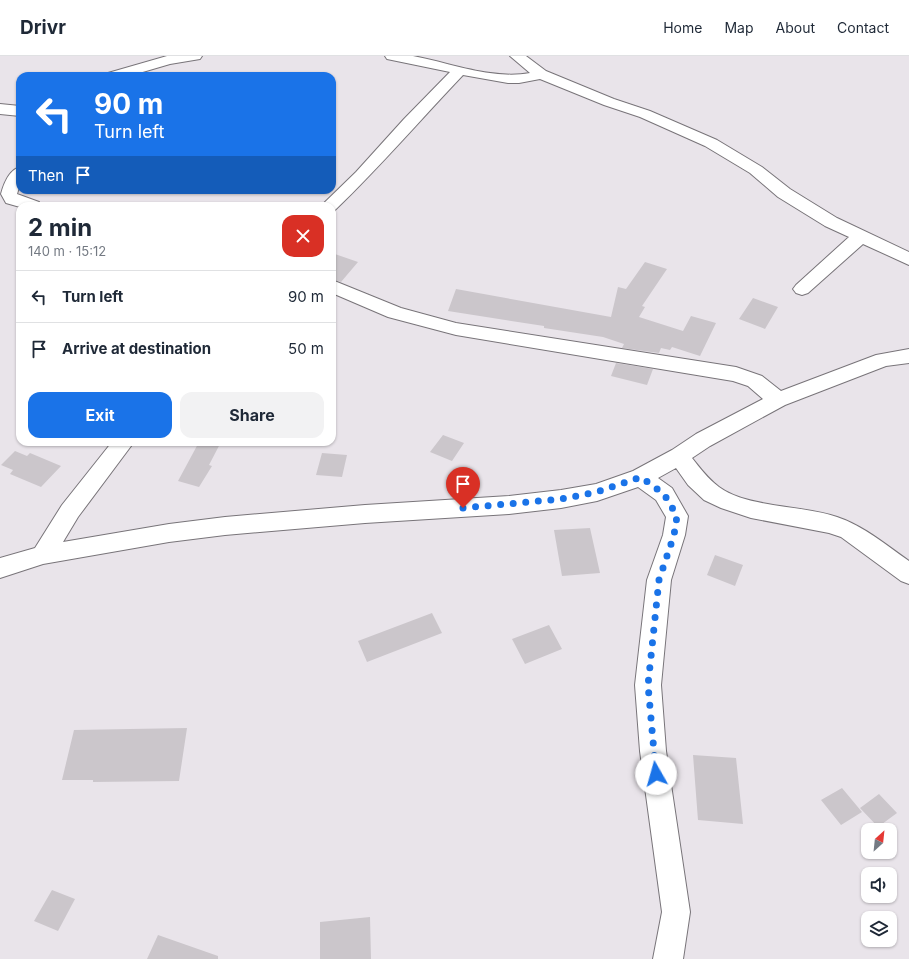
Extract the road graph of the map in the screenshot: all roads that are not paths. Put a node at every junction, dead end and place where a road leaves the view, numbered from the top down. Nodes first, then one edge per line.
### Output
1 (195, 56) edge
2 (392, 56) edge
3 (518, 56) edge
4 (168, 58) edge
5 (459, 71) junction
6 (125, 72) edge
7 (542, 74) junction
8 (0, 109) edge
9 (16, 111) edge
10 (16, 178) edge
11 (21, 202) edge
12 (333, 202) edge
13 (860, 237) junction
14 (909, 259) edge
15 (336, 288) edge
16 (802, 289) dead end
17 (909, 356) edge
18 (778, 400) junction
19 (121, 446) edge
20 (679, 456) junction
21 (641, 477) junction
22 (43, 555) junction
23 (0, 568) edge
24 (909, 574) edge
25 (668, 959) edge

1 - 4 street
2 - 5 street
3 - 7 street
4 - 6 street
5 - 7 street
5 - 12 street
7 - 13 street
8 - 9 street
10 - 11 street
13 - 14 street
13 - 16 street
15 - 18 street
17 - 18 street
18 - 20 street
19 - 22 street
20 - 21 street
20 - 24 street
21 - 22 street
21 - 25 street
22 - 23 street

